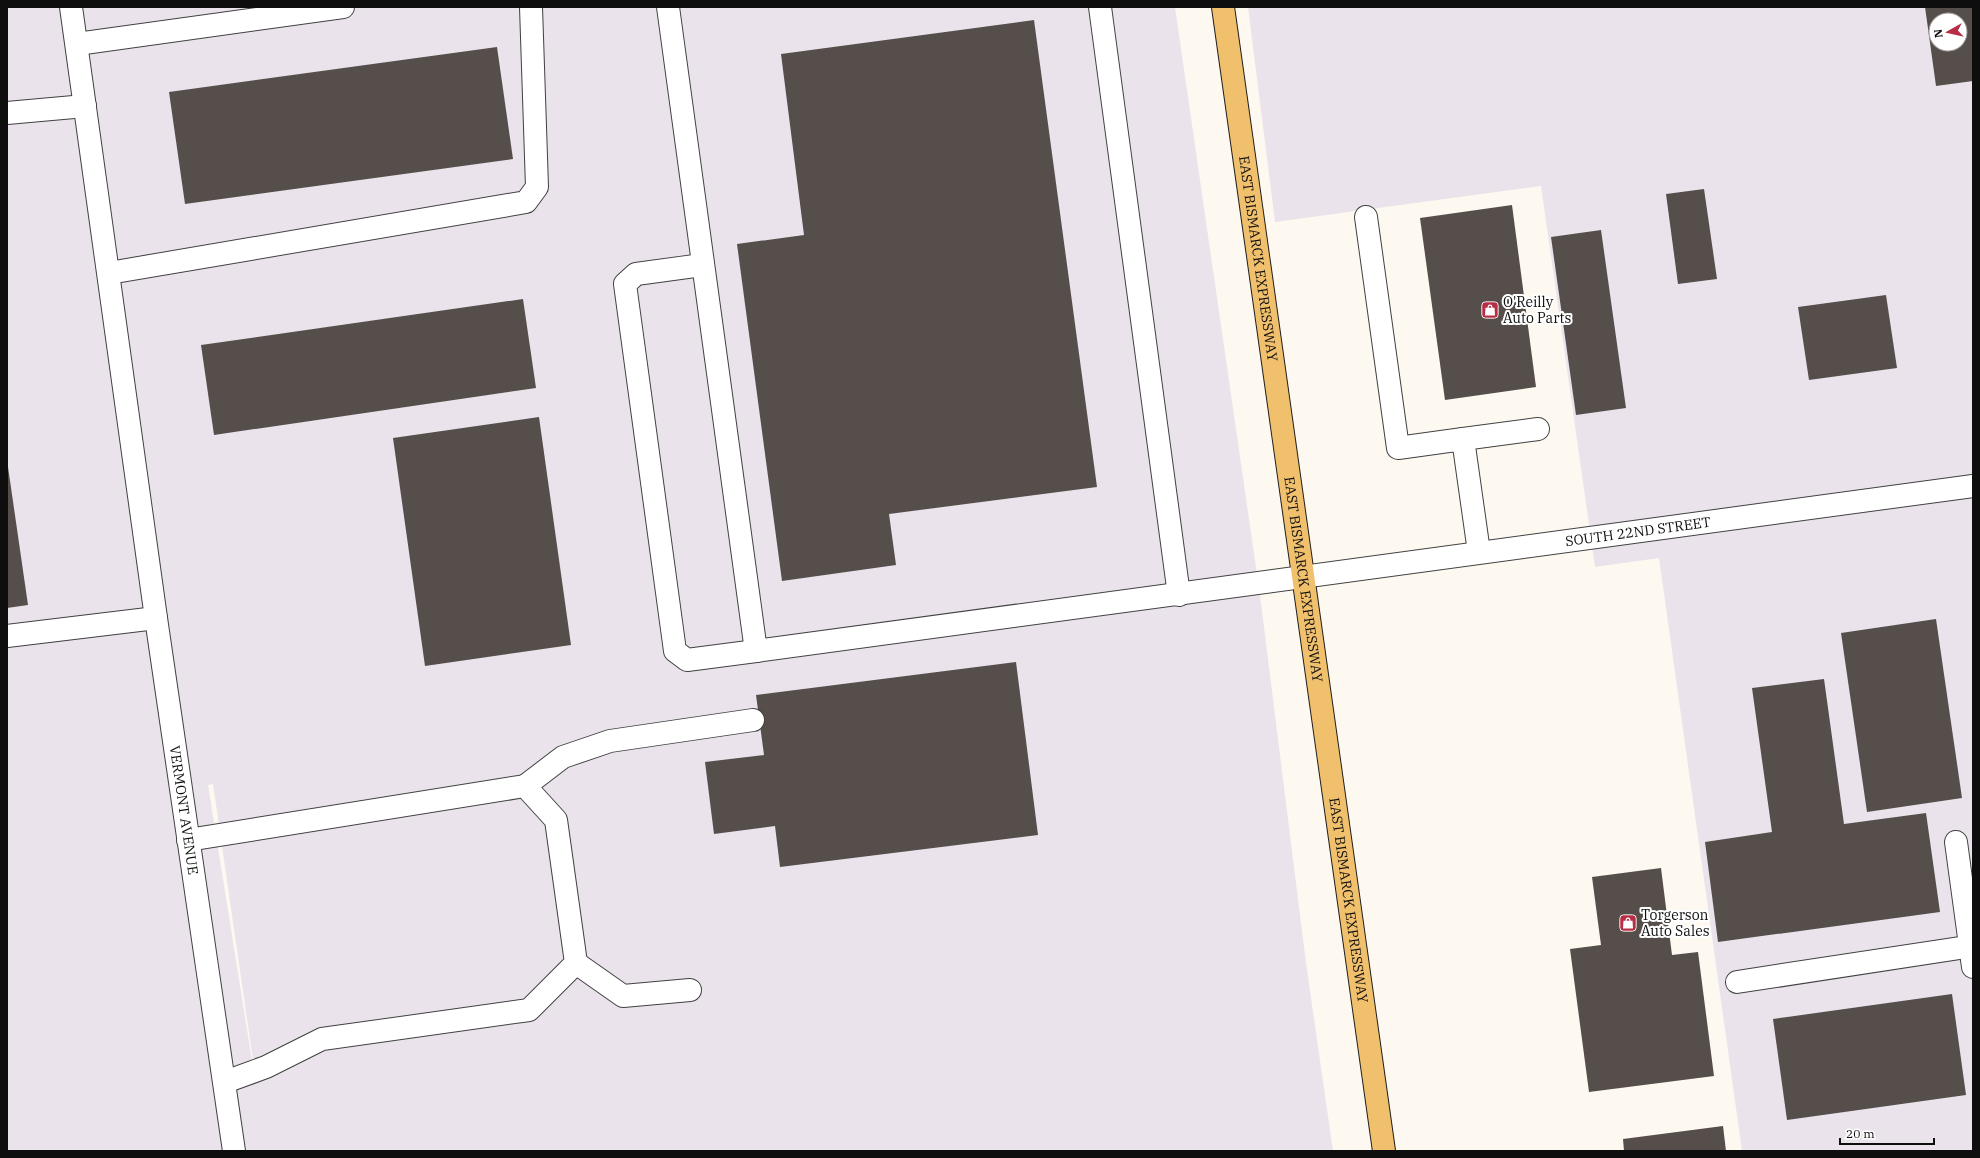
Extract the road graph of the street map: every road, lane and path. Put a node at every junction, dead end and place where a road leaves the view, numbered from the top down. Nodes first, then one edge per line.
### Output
1 (71, 7) edge
2 (343, 7) edge
3 (531, 7) edge
4 (668, 7) edge
5 (1100, 7) edge
6 (1223, 7) edge
7 (76, 44) junction
8 (85, 106) junction
9 (7, 113) edge
10 (1366, 217) dead end
11 (702, 265) junction
12 (109, 273) junction
13 (1538, 429) dead end
14 (1463, 439) junction
15 (1973, 486) edge
16 (1479, 552) junction
17 (1304, 578) junction
18 (1179, 595) junction
19 (156, 618) junction
20 (7, 636) edge
21 (756, 651) junction
22 (753, 720) dead end
23 (525, 786) junction
24 (188, 840) junction
25 (1956, 842) dead end
26 (1972, 953) edge
27 (576, 963) junction
28 (1737, 982) dead end
29 (690, 990) dead end
30 (224, 1082) junction
31 (234, 1151) edge
32 (1384, 1151) edge

1 - 7 street
2 - 7 street
3 - 12 street
4 - 11 street
5 - 18 street
6 - 17 main road, EAST BISMARCK EXPRESSWAY
7 - 8 street
8 - 9 street
8 - 12 street, VERMONT AVENUE
10 - 14 street
11 - 21 street
11 - 21 street, SOUTH 22ND STREET
12 - 19 street, VERMONT AVENUE
13 - 14 street
14 - 16 street
15 - 16 street, SOUTH 22ND STREET
16 - 17 street, SOUTH 22ND STREET
17 - 18 street, SOUTH 22ND STREET
17 - 32 main road, EAST BISMARCK EXPRESSWAY
18 - 21 street, SOUTH 22ND STREET
19 - 20 street
19 - 24 street, VERMONT AVENUE
22 - 23 street
23 - 24 street
23 - 27 street
24 - 30 street, VERMONT AVENUE
25 - 26 street
26 - 28 street
27 - 29 street
27 - 30 street
30 - 31 street, VERMONT AVENUE

